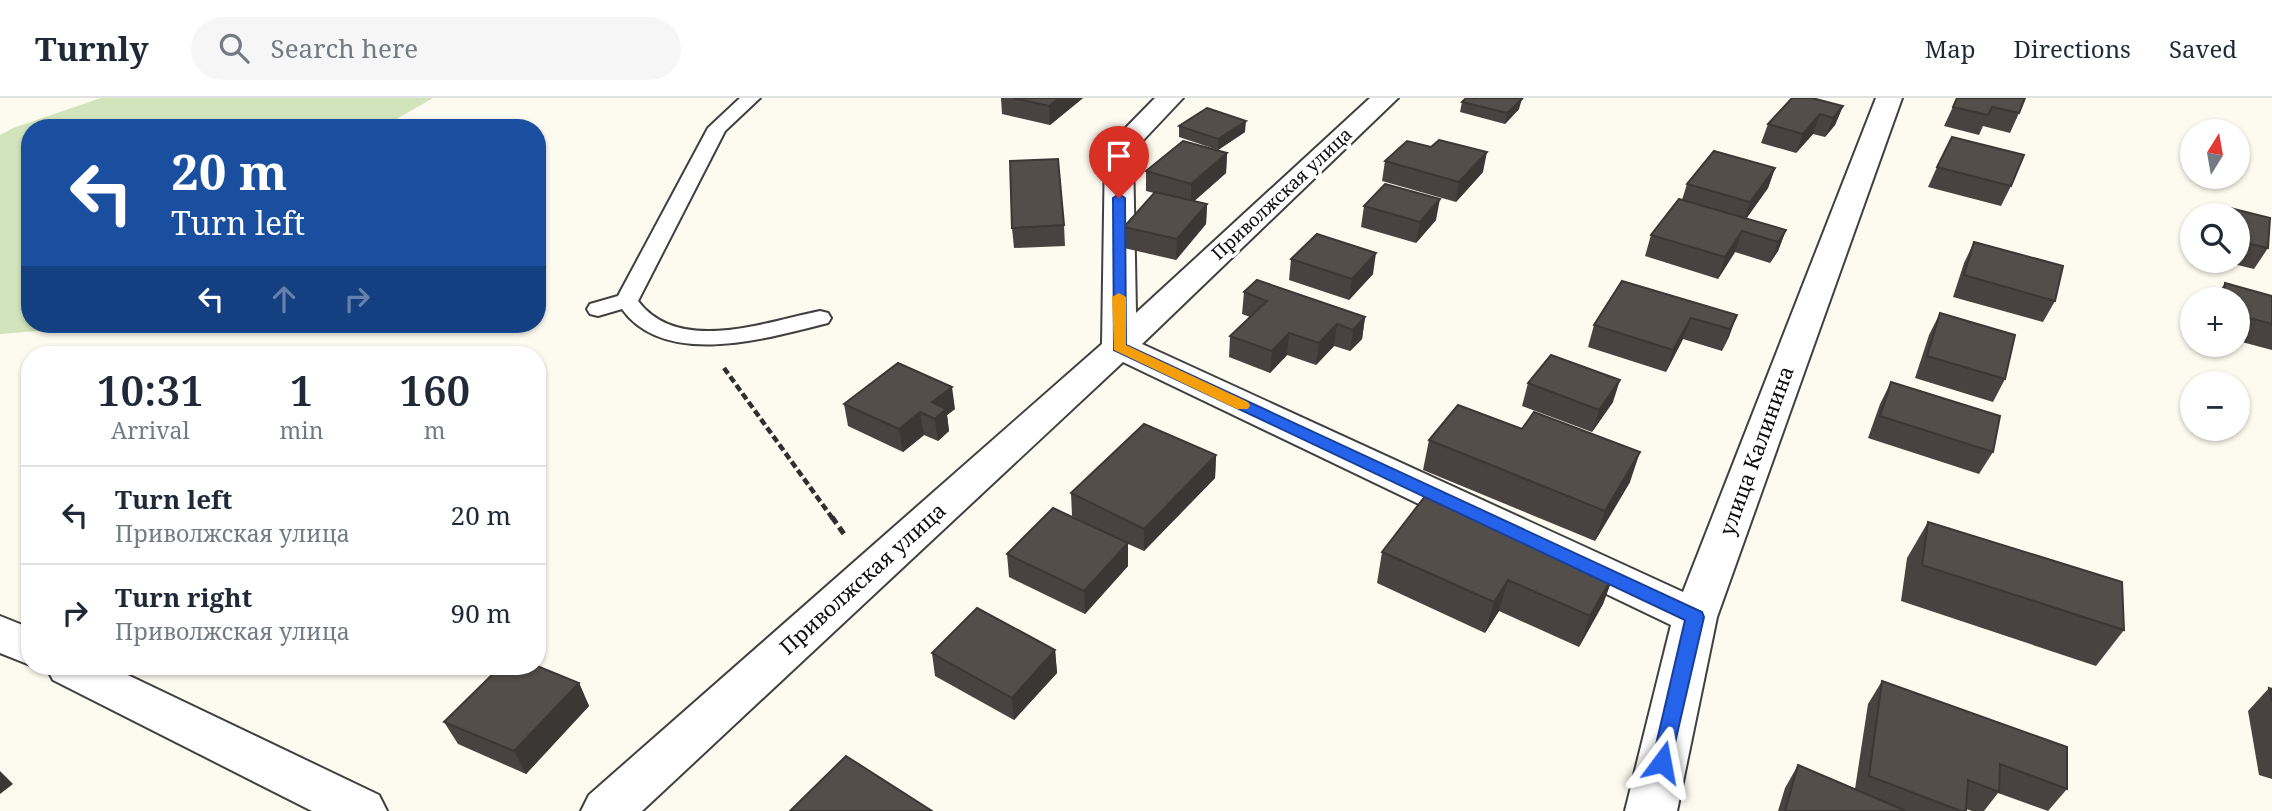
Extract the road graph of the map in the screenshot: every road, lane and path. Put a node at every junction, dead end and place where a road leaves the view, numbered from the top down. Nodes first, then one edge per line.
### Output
1 (751, 98) edge
2 (1170, 98) edge
3 (1385, 98) edge
4 (1889, 98) edge
5 (628, 301) junction
6 (597, 309) dead end
7 (820, 318) dead end
8 (701, 337) junction
9 (1119, 347) junction
10 (871, 572) junction
11 (1695, 617) junction
12 (0, 633) edge
13 (21, 644) edge
14 (85, 675) edge
15 (361, 811) edge
16 (607, 811) edge
17 (1651, 811) edge

1 - 5 lane
2 - 9 street
3 - 9 street, Приволжская улица
4 - 11 street, улица Калинина
5 - 6 lane
5 - 8 lane
7 - 8 lane
8 - 10 path
9 - 10 street, Приволжская улица
9 - 11 street
10 - 16 street, Приволжская улица
11 - 17 street, улица Калинина
12 - 13 street
14 - 15 street

